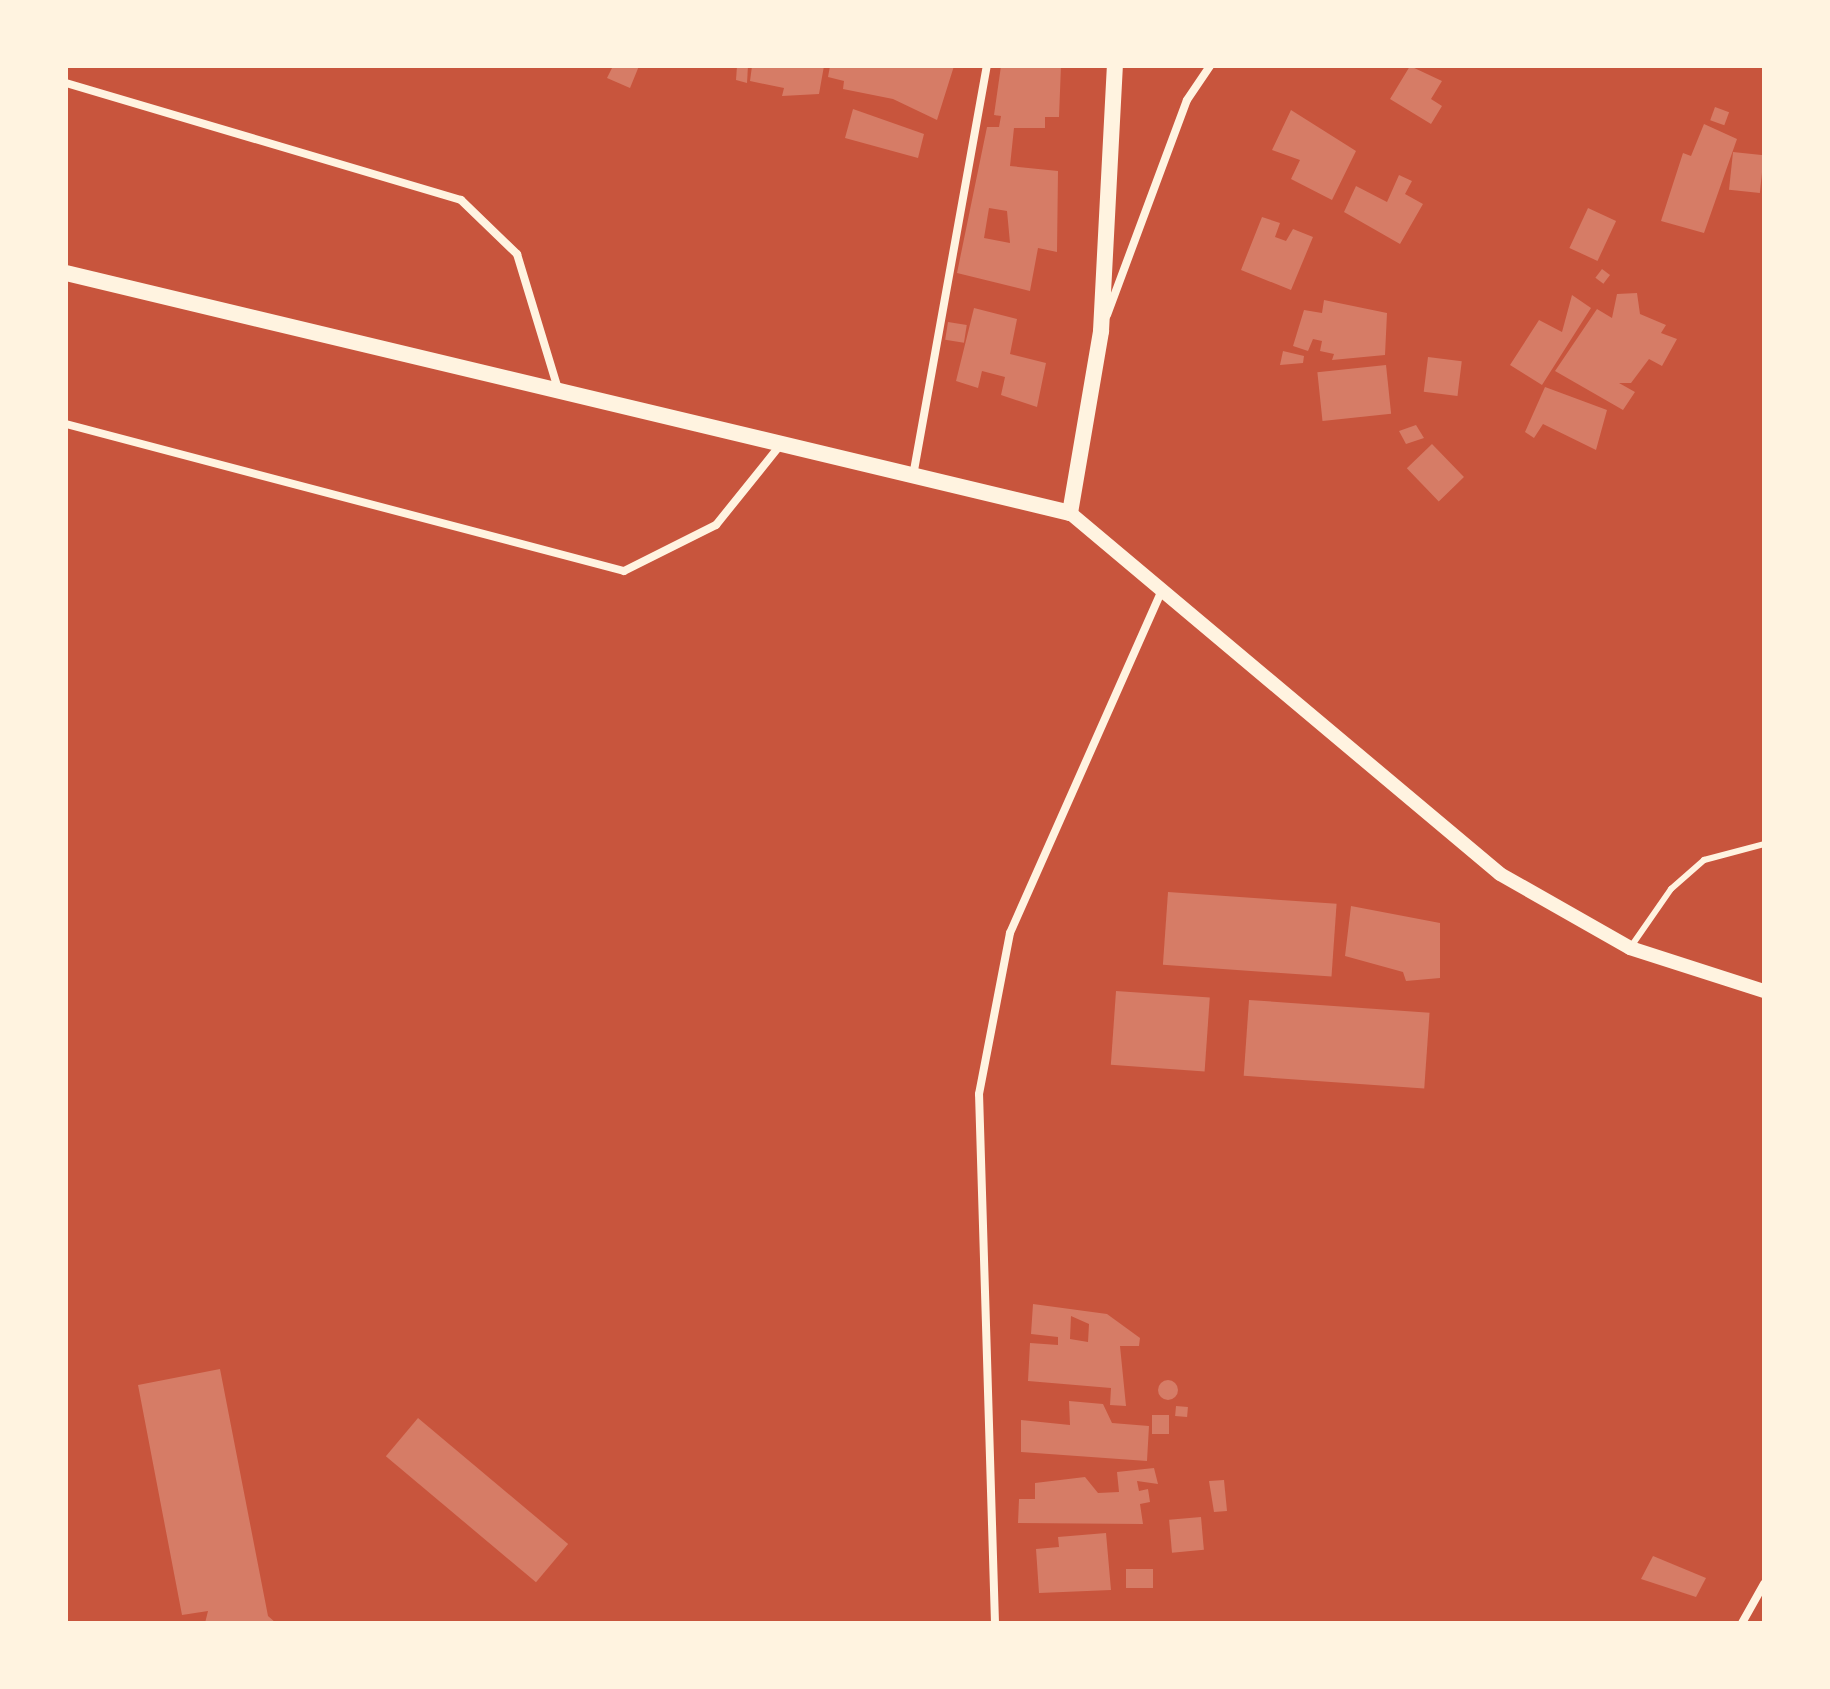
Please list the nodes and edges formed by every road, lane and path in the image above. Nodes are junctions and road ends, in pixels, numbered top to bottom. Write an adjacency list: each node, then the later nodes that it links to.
1 (987, 66): 10 (street)
2 (1115, 66): 6 (main road)
3 (1210, 66): 6 (street)
4 (66, 83): 7 (street)
5 (66, 273): 7 (main road)
6 (1101, 331): 11 (main road)
7 (559, 394): 9 (main road)
8 (66, 424): 9 (street)
9 (778, 448): 10 (main road)
10 (913, 476): 11 (main road)
11 (1070, 513): 12 (street)
12 (1163, 587): 14 (street); 17 (street)
13 (1764, 844): 14 (lane)
14 (1630, 948): 15 (street)
15 (1764, 991)
16 (1764, 1584): 18 (street)
17 (995, 1623)
18 (1742, 1623)

